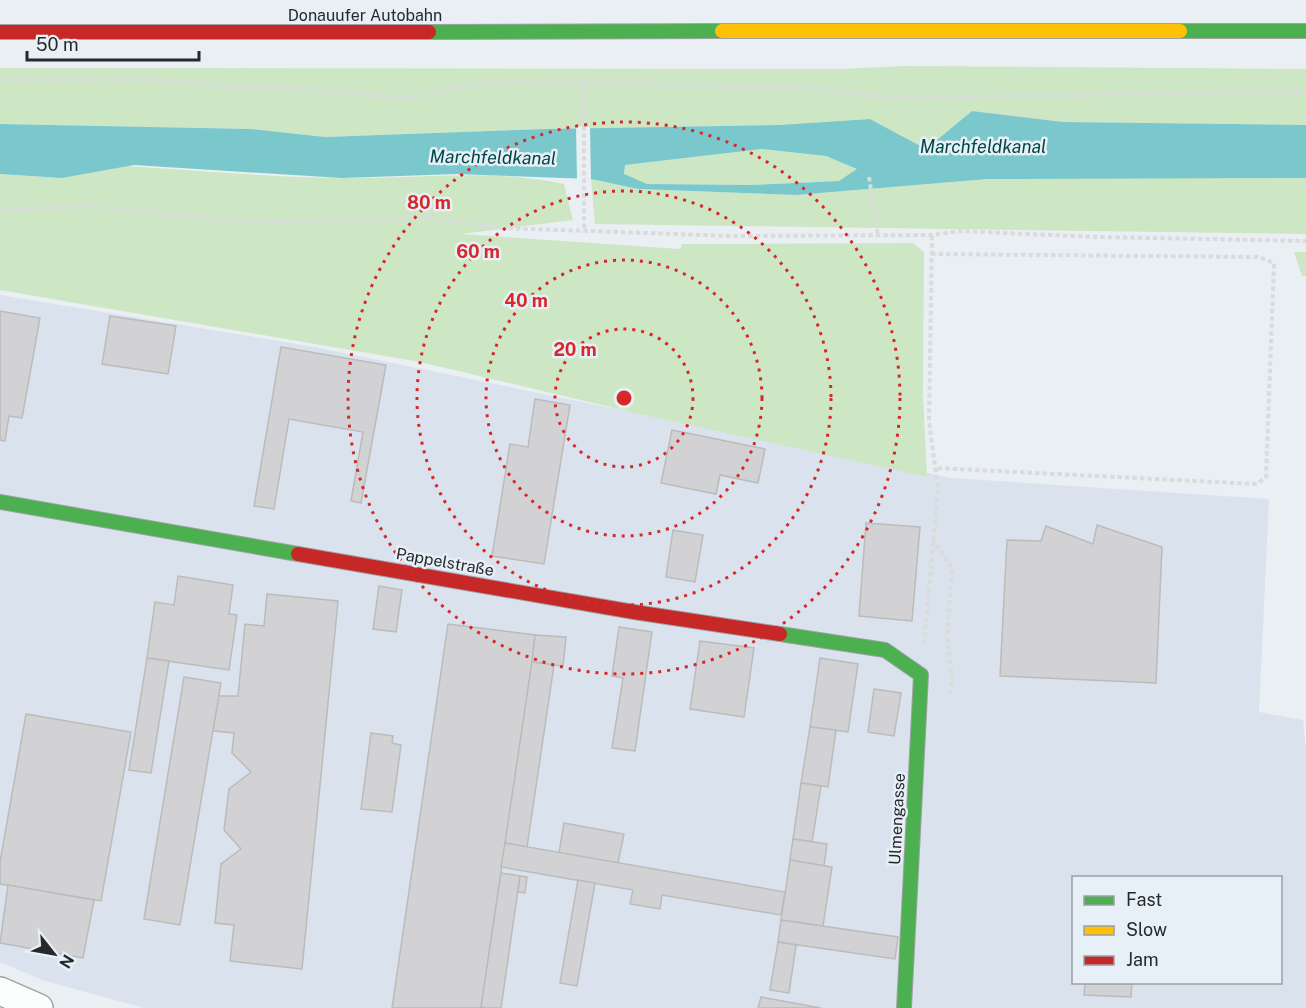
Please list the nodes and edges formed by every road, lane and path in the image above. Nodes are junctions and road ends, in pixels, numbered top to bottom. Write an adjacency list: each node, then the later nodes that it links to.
1 (1306, 31): 2 (main road, Donauufer Autobahn)
2 (0, 32)
3 (0, 80): 4 (path)
4 (584, 83): 5 (path); 8 (path)
5 (1306, 91)
6 (869, 177): 10 (path)
7 (0, 210): 8 (path)
8 (584, 229): 10 (path)
9 (932, 235): 10 (path); 11 (path); 12 (path)
10 (878, 236)
11 (1306, 241)
12 (932, 254): 13 (path); 13 (path)
13 (935, 468): 15 (path)
14 (0, 502): 15 (main road, Pappelstraße)
15 (921, 675): 18 (main road, Ulmengasse)
16 (0, 991): 17 (street)
17 (39, 1008)
18 (904, 1008)

